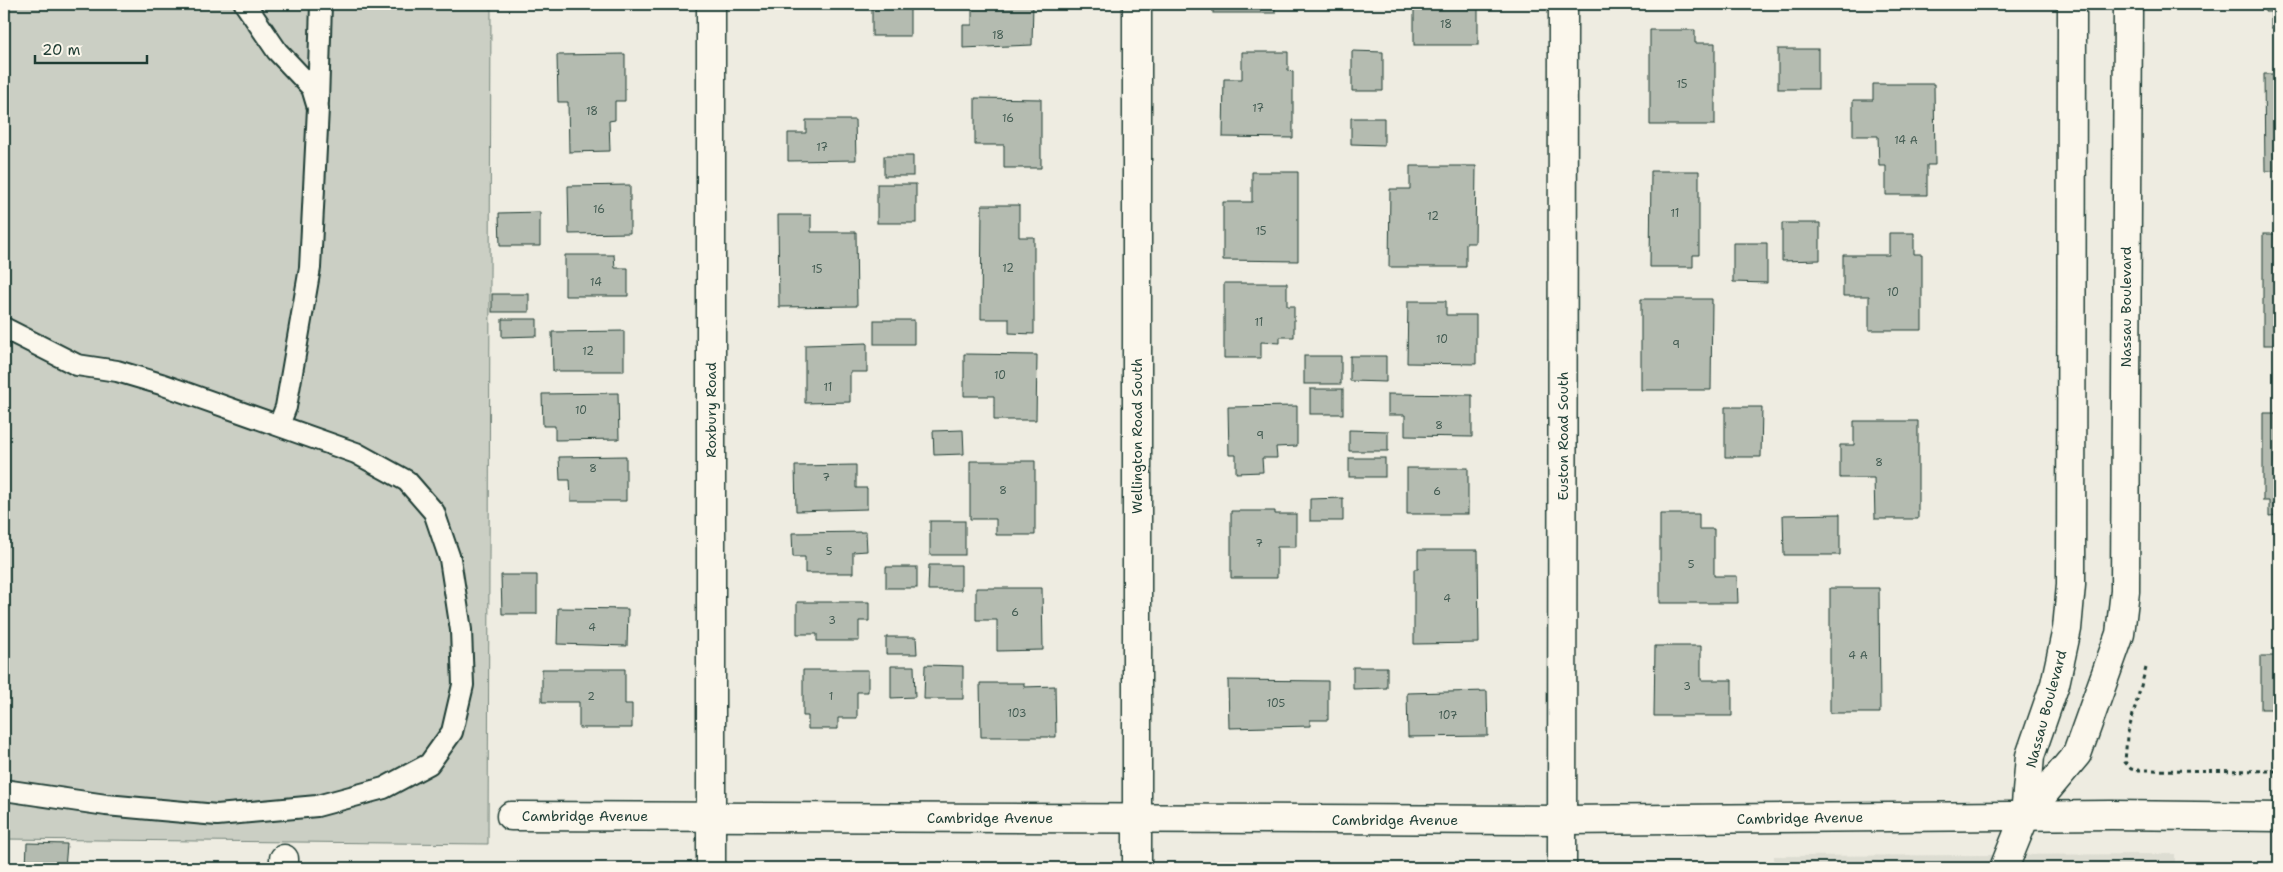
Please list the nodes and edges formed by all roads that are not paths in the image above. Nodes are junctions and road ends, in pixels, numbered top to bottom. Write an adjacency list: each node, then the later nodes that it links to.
1 (244, 4): 8 (lane)
2 (321, 4): 8 (lane)
3 (711, 4): 14 (street, Roxbury Road)
4 (1137, 4): 16 (street, Wellington Road South)
5 (1563, 4): 17 (street, Euston Road South)
6 (2072, 4): 13 (street, Nassau Boulevard)
7 (2128, 4): 13 (street, Nassau Boulevard)
8 (318, 108): 10 (lane)
9 (4, 328): 10 (lane)
10 (279, 426): 11 (lane)
11 (4, 790)
12 (511, 816): 14 (street, Cambridge Avenue)
13 (2025, 816): 15 (street, Cambridge Avenue); 17 (street, Cambridge Avenue); 21 (street)
14 (711, 817): 16 (street, Cambridge Avenue); 18 (street, Roxbury Road)
15 (2279, 817)
16 (1137, 819): 17 (street, Cambridge Avenue); 19 (street, Wellington Road South)
17 (1563, 820): 20 (street, Euston Road South)
18 (711, 868)
19 (1137, 868)
20 (1562, 868)
21 (2004, 868)

